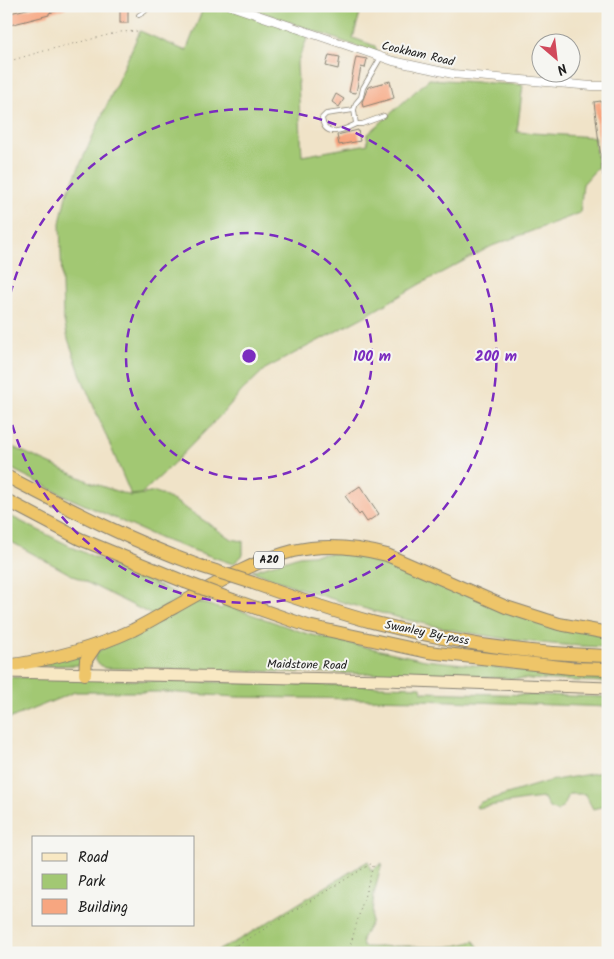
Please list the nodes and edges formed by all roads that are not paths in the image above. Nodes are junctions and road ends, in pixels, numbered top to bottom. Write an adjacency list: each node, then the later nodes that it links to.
1 (150, 6): 3 (lane)
2 (231, 6): 4 (street, Cookham Road)
3 (139, 15)
4 (381, 57): 5 (street, Cookham Road); 6 (lane)
5 (608, 86)
6 (354, 110): 8 (lane); 8 (lane)
7 (384, 116): 8 (lane)
8 (356, 124)
9 (6, 476): 13 (highway, Swanley By-pass / A20, bridge)
10 (6, 500): 15 (highway, Swanley By-pass, bridge)
11 (608, 633): 12 (highway, A20)
12 (96, 645): 14 (highway, A20); 17 (highway)
13 (608, 656)
14 (6, 666)
15 (608, 669)
16 (6, 672): 17 (main road, Maidstone Road)
17 (85, 674): 18 (main road, Maidstone Road)
18 (608, 688)

